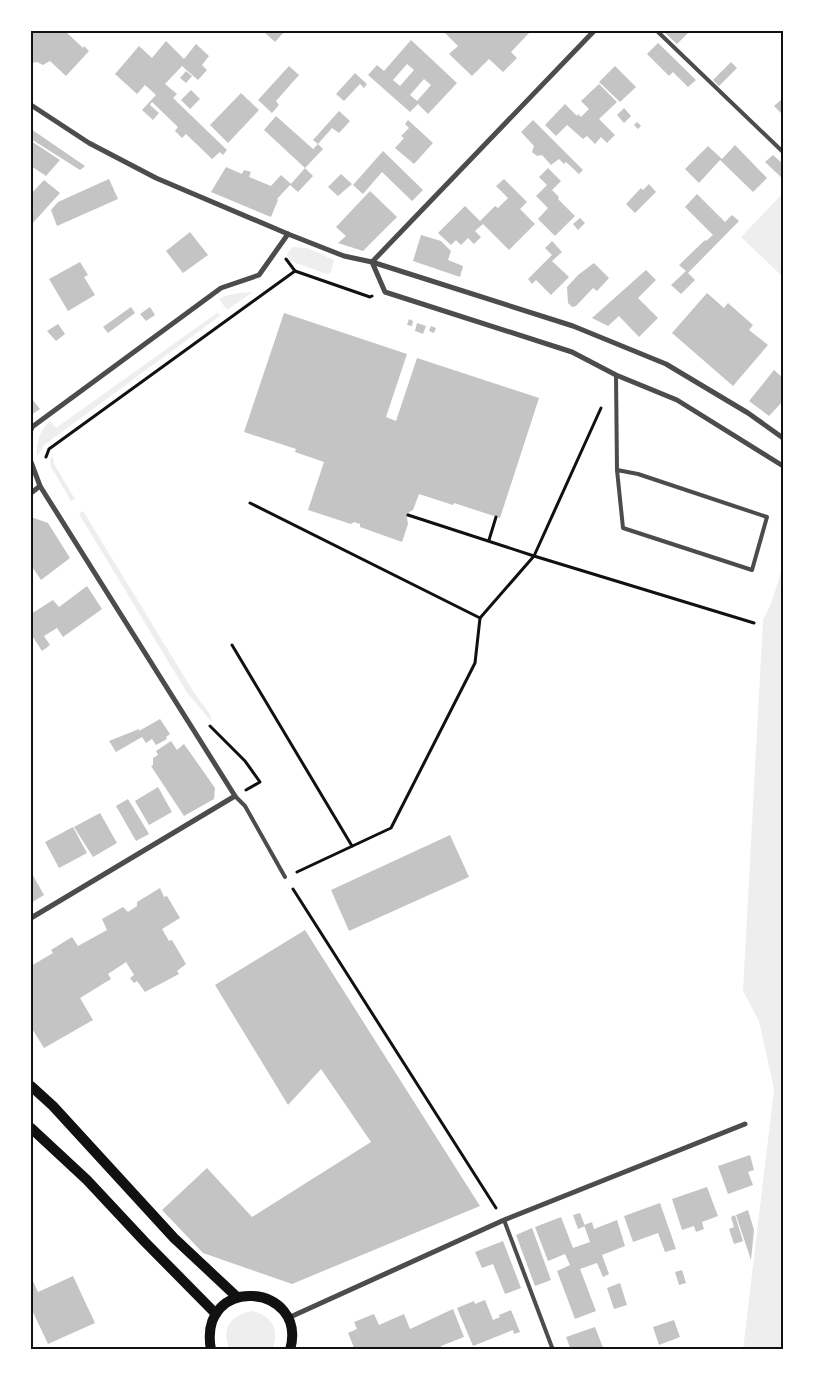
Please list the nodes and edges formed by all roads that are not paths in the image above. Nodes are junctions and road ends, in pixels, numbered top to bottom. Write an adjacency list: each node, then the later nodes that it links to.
1 (594, 31): 6 (street)
2 (656, 31): 4 (lane)
3 (31, 105): 5 (street)
4 (783, 152)
5 (288, 234): 6 (street); 8 (street)
6 (372, 262): 7 (street); 9 (street)
7 (616, 375): 11 (street); 12 (lane)
8 (31, 430)
9 (783, 438)
10 (31, 462): 13 (street)
11 (783, 466)
12 (617, 470): 12 (lane)
13 (40, 486): 14 (street); 15 (street)
14 (31, 493)
15 (234, 796): 16 (lane); 17 (street)
16 (286, 877)
17 (31, 918)
18 (31, 1086): 22 (main road)
19 (745, 1124): 21 (street)
20 (31, 1128): 23 (main road)
21 (504, 1220): 24 (street); 27 (lane)
22 (237, 1297): 23 (main road); 24 (main road)
23 (216, 1314): 25 (main road)
24 (288, 1318): 26 (main road)
25 (211, 1350)
26 (290, 1350)
27 (552, 1350)

